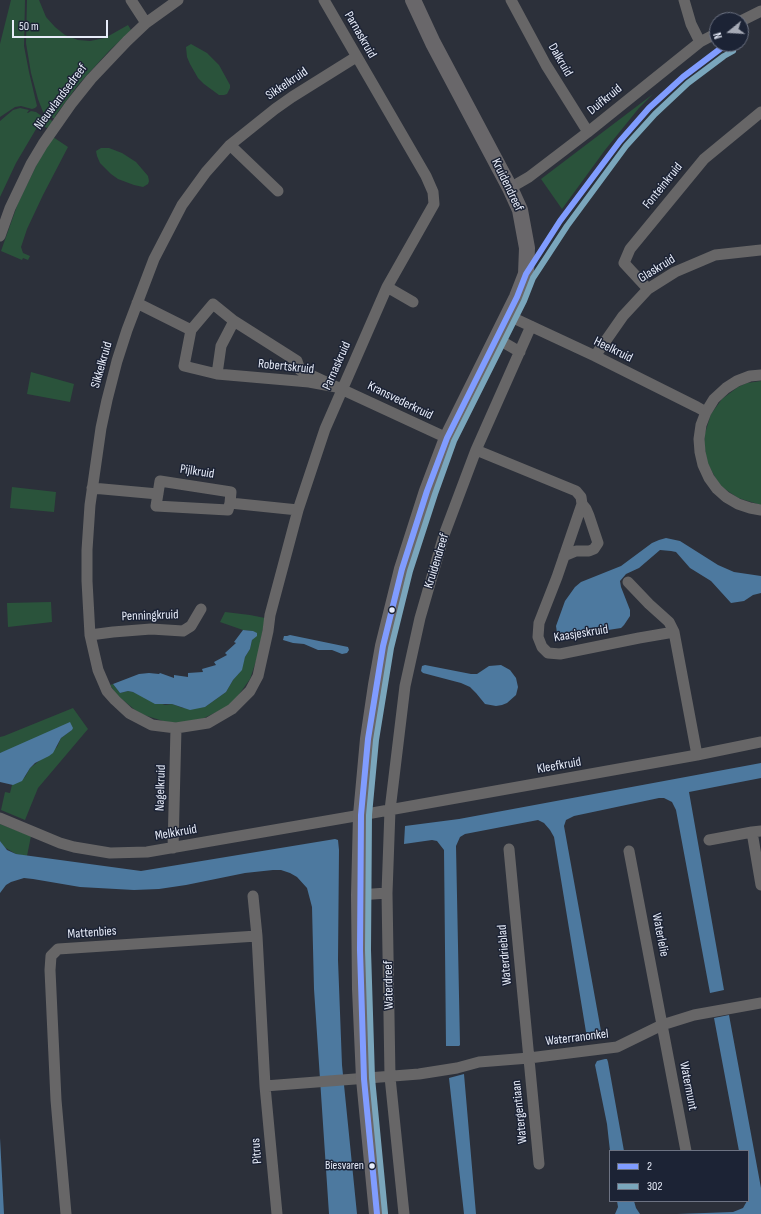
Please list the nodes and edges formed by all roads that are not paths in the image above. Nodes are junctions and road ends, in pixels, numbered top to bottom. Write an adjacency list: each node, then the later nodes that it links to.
1 (131, 0): 9 (street)
2 (178, 0): 9 (street, Nieuwlandsedreef)
3 (324, 0): 12 (street, Parnaskruid)
4 (413, 0): 16 (street, Kruidendreef)
5 (511, 0): 14 (street, Dalkruid)
6 (684, 0): 11 (street)
7 (761, 11): 8 (street)
8 (749, 17)
9 (146, 23): 18 (street, Nieuwlandsedreef)
10 (709, 37): 11 (street, Duifkruid)
11 (700, 42): 14 (street, Duifkruid)
12 (356, 57): 15 (street, Sikkelkruid); 20 (street, Parnaskruid)
13 (761, 112): 21 (street, Fonteinkruid)
14 (588, 132): 16 (street, Duifkruid)
15 (230, 145): 17 (street); 23 (street, Sikkelkruid)
16 (510, 188): 24 (street, Kruidendreef)
17 (278, 191)
18 (0, 236)
19 (761, 250): 21 (street, Glaskruid)
20 (387, 287): 22 (street); 33 (street, Parnaskruid)
21 (648, 289): 30 (street, Glaskruid)
22 (413, 302)
23 (137, 303): 27 (street); 37 (street, Sikkelkruid)
24 (507, 315): 26 (street, Heelkruid); 28 (street, Kruidendreef)
25 (234, 321): 27 (street, Robertskruid); 31 (street); 33 (street, Robertskruid)
26 (531, 326): 29 (street, Kruidendreef); 30 (street, Heelkruid)
27 (191, 330): 31 (street, Robertskruid)
28 (496, 338): 29 (street); 35 (street, Kruidendreef)
29 (520, 352): 36 (street, Kruidendreef)
30 (595, 356): 34 (street, Heelkruid)
31 (216, 374): 33 (street, Robertskruid)
32 (761, 375): 34 (street)
33 (342, 388): 35 (street, Kransvederkruid); 41 (street, Parnaskruid)
34 (706, 412): 42 (street)
35 (447, 438): 52 (street, Kruidendreef)
36 (476, 450): 40 (street); 51 (street, Kruidendreef)
37 (92, 488): 38 (street); 47 (street, Sikkelkruid)
38 (158, 494): 39 (street); 39 (street, Pijlkruid)
39 (230, 503): 41 (street)
40 (582, 504): 43 (street, Kaasjeskruid); 43 (street)
41 (298, 510): 48 (street, Parnaskruid)
42 (761, 510)
43 (564, 556): 46 (street, Kaasjeskruid)
44 (628, 582): 46 (street)
45 (201, 609): 47 (street, Penningkruid)
46 (674, 632): 50 (street)
47 (90, 635): 48 (street, Sikkelkruid)
48 (176, 728): 56 (street, Nagelkruid)
49 (761, 742): 50 (street, Kleefkruid)
50 (697, 755): 51 (street, Kleefkruid)
51 (390, 810): 52 (street, Kleefkruid); 60 (street, Waterdreef)
52 (361, 815): 56 (street, Melkkruid); 61 (street)
53 (0, 818): 56 (street, Melkkruid)
54 (756, 832): 55 (street); 59 (street)
55 (709, 840)
56 (173, 848)
57 (509, 849): 66 (street, Waterdrieblad)
58 (629, 851): 65 (street, Waterlelie)
59 (761, 885)
60 (387, 893): 61 (street); 67 (street, Waterdreef)
61 (359, 894): 68 (street)
62 (253, 896): 63 (street)
63 (257, 936): 69 (street); 72 (street, Mattenbies)
64 (761, 1003): 65 (street, Waterranonkel)
65 (662, 1025): 66 (street, Waterranonkel); 70 (street, Watermunt)
66 (529, 1058): 67 (street, Waterranonkel); 71 (street, Watergentiaan)
67 (390, 1077): 68 (street); 75 (street, Waterdreef)
68 (364, 1079): 69 (street); 74 (street)
69 (265, 1086): 73 (street, Pitrus)
70 (686, 1150)
71 (539, 1164)
72 (66, 1214)
73 (277, 1214)
74 (377, 1214)
75 (404, 1214)

